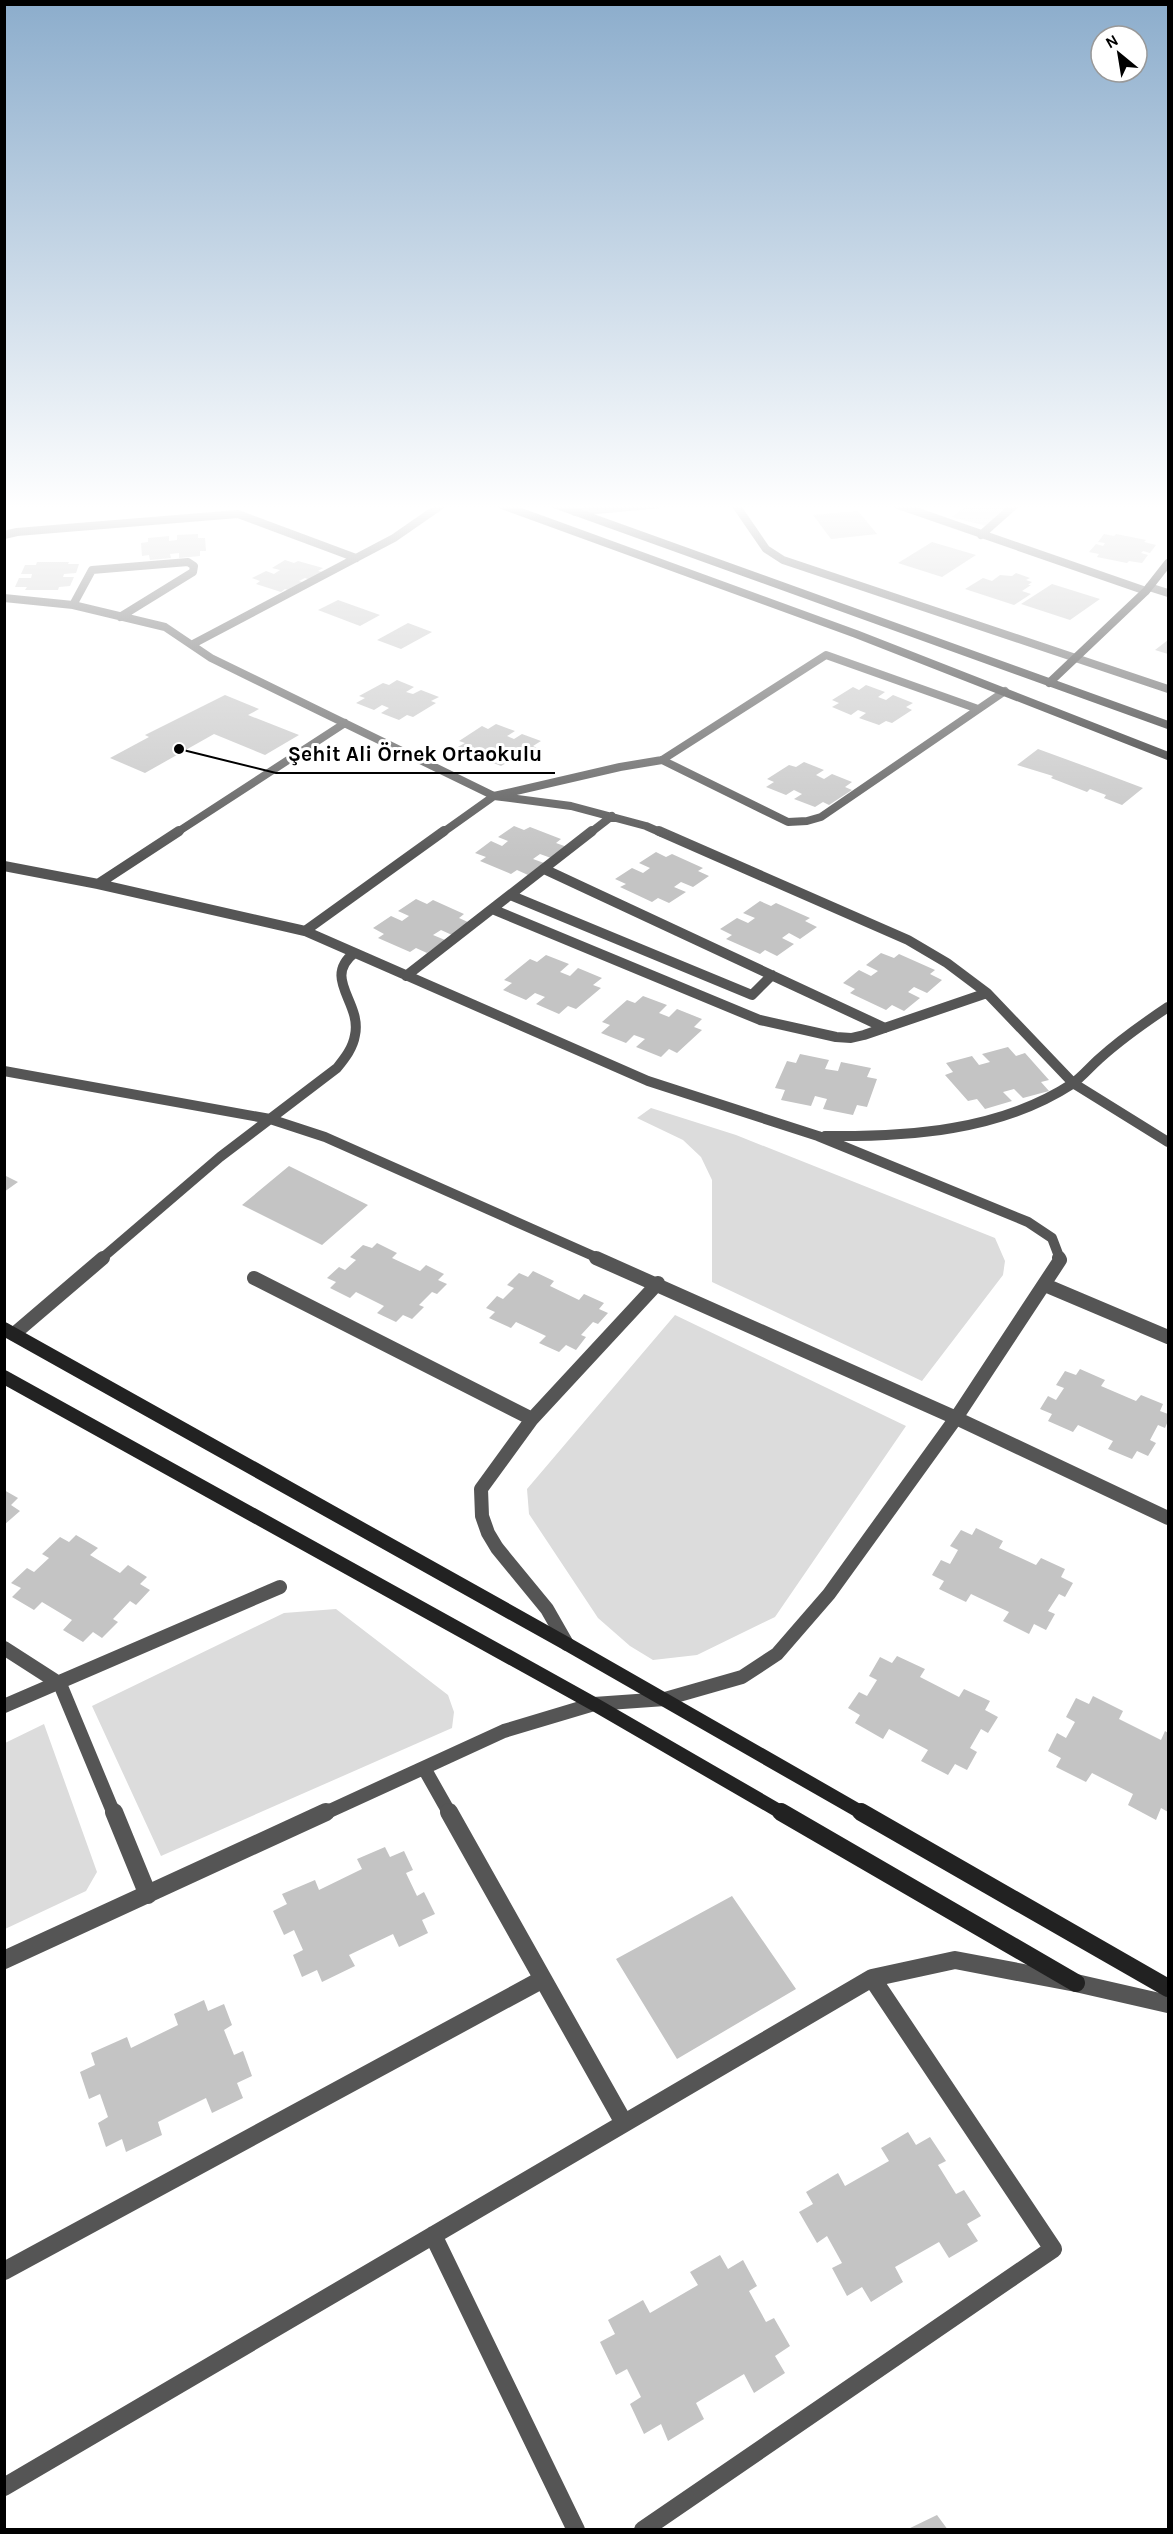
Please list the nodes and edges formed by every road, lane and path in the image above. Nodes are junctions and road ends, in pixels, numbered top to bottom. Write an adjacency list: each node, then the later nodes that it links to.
1 (144, 622): 7 (street)
2 (234, 622): 7 (street)
3 (824, 622): 11 (street)
4 (881, 622): 9 (street)
5 (970, 622): 8 (street)
6 (1114, 622): 8 (street)
7 (193, 644): 13 (street)
8 (1078, 658): 9 (street); 10 (street)
9 (1049, 683): 14 (street)
10 (1168, 689)
11 (1005, 691): 12 (street); 15 (street)
12 (978, 710): 16 (street); 16 (street)
13 (345, 723): 17 (street); 21 (street)
14 (1168, 725)
15 (1168, 756)
16 (662, 760): 17 (street)
17 (494, 796): 18 (street); 24 (street)
18 (612, 816): 20 (street); 28 (street)
19 (4, 866): 21 (street)
20 (544, 869): 22 (street); 26 (street)
21 (98, 884): 24 (street)
22 (510, 895): 23 (street); 26 (street)
23 (492, 909): 27 (street); 30 (street)
24 (305, 931): 25 (street)
25 (354, 953): 27 (street); 33 (street)
26 (772, 975): 30 (street)
27 (406, 976): 34 (street)
28 (987, 993): 30 (street); 32 (street)
29 (1168, 1007): 32 (street)
30 (885, 1028)
31 (4, 1071): 33 (street)
32 (1073, 1083): 34 (street); 35 (street)
33 (270, 1119): 37 (street); 39 (street)
34 (818, 1136): 38 (street)
35 (1168, 1142)
36 (254, 1278): 43 (street)
37 (657, 1283): 42 (street); 43 (street)
38 (1045, 1285): 40 (street); 42 (street)
39 (9, 1331): 46 (street)
40 (1168, 1337)
41 (4, 1377): 50 (street)
42 (956, 1418): 44 (street); 49 (street)
43 (532, 1419): 46 (street)
44 (1168, 1518)
45 (280, 1587): 48 (street)
46 (567, 1644): 49 (street)
47 (4, 1648): 48 (street)
48 (60, 1684): 51 (street); 53 (street)
49 (665, 1700): 50 (street); 58 (street)
50 (594, 1704): 52 (street); 57 (street)
51 (4, 1706)
52 (424, 1768): 53 (street); 56 (street)
53 (148, 1895): 54 (street)
54 (4, 1960)
55 (872, 1977): 57 (street); 60 (street); 65 (street)
56 (543, 1979): 60 (street); 62 (street)
57 (1076, 1983): 59 (street)
58 (1168, 1988)
59 (1168, 2004)
60 (624, 2123): 61 (street)
61 (433, 2235): 63 (street); 64 (street)
62 (4, 2271)
63 (4, 2487)
64 (576, 2529)
65 (643, 2529)

